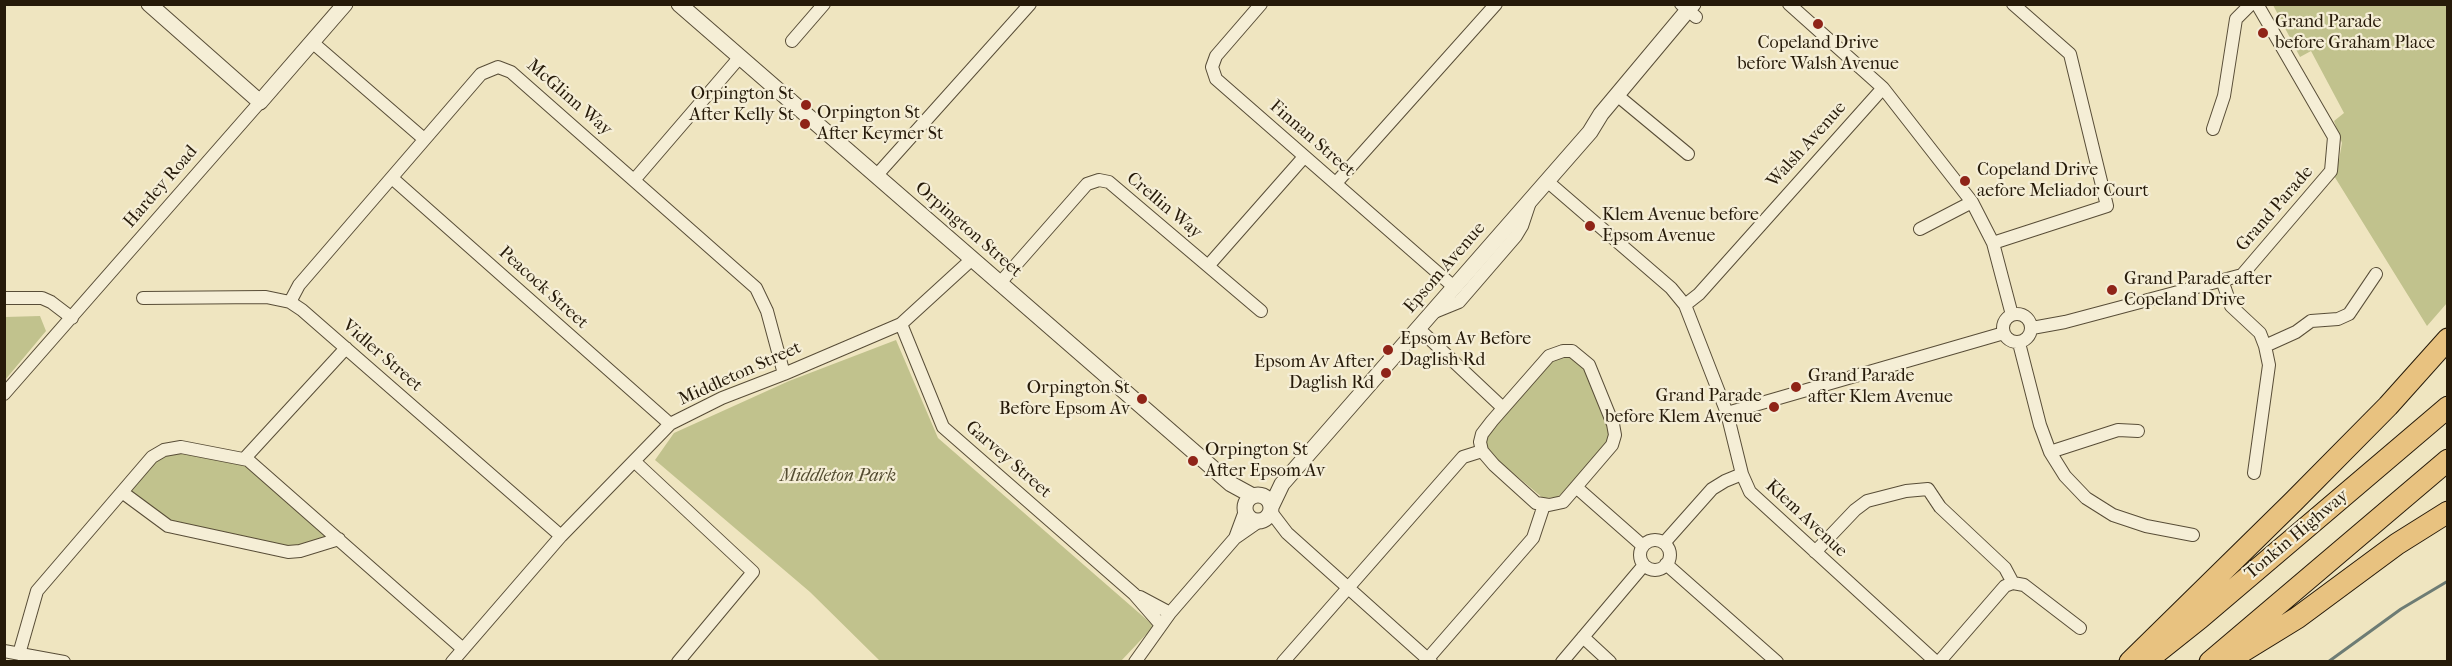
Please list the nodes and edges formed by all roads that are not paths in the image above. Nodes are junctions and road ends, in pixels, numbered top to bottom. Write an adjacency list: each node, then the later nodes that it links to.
1 (149, 4): 19 (street)
2 (345, 4): 15 (street, Hardey Road)
3 (679, 4): 16 (street, Orpington Street)
4 (824, 4): 14 (street)
5 (1030, 4): 24 (street)
6 (1261, 4): 23 (street, Finnan Street)
7 (1496, 4): 28 (street)
8 (1707, 4): 13 (street, Epsom Avenue)
9 (1789, 4): 17 (street)
10 (2013, 4): 32 (street)
11 (2251, 4): 20 (street)
12 (2257, 4): 36 (street, Grand Parade)
13 (1689, 9): 18 (street, Epsom Avenue)
14 (792, 41)
15 (312, 42): 19 (street, Hardey Road); 21 (street)
16 (739, 57): 24 (street, Orpington Street); 26 (street)
17 (1883, 87): 30 (street); 42 (street, Walsh Avenue)
18 (1621, 98): 22 (street); 27 (street, Epsom Avenue)
19 (260, 102): 46 (street, Hardey Road)
20 (2213, 129)
21 (424, 139): 25 (street, McGlinn Way); 26 (street, McGlinn Way)
22 (1688, 154)
23 (1304, 157): 28 (street, Finnan Street); 34 (street)
24 (876, 176): 33 (street, Orpington Street)
25 (392, 178): 41 (street, McGlinn Way); 60 (street, Peacock Street)
26 (635, 178): 55 (street, McGlinn Way)
27 (1547, 181): 29 (street, Epsom Avenue); 42 (street, Klem Avenue)
28 (1336, 183): 38 (street, Finnan Street)
29 (1532, 198): 38 (street, Epsom Avenue); 44 (street)
30 (1972, 202): 31 (street); 32 (street)
31 (1920, 229)
32 (1994, 243): 45 (street)
33 (971, 260): 37 (street, Orpington Street); 47 (street, Middleton Street)
34 (1208, 266): 37 (street, Crellin Way); 43 (street, Crellin Way)
35 (2376, 274): 53 (street)
36 (2222, 280): 49 (street, Grand Parade); 53 (street)
37 (999, 284): 72 (street, Orpington Street)
38 (1454, 288): 44 (street, Epsom Avenue)
39 (4, 298): 46 (street)
40 (143, 298): 41 (street, Vidler Street)
41 (290, 302): 54 (street, Vidler Street)
42 (1685, 305): 59 (street, Klem Avenue)
43 (1261, 311)
44 (1431, 313): 48 (street, Epsom Avenue)
45 (2012, 315): 49 (street); 50 (street)
46 (72, 318): 56 (street, Hardey Road)
47 (901, 324): 55 (street, Middleton Street); 87 (street, Garvey Street)
48 (1418, 328): 58 (street); 69 (street, Epsom Avenue)
49 (2032, 328): 52 (street)
50 (2004, 333): 52 (street); 59 (street)
51 (2448, 339): 106 (highway)
52 (2019, 343): 63 (street)
53 (2265, 346): 67 (street)
54 (346, 348): 64 (street); 77 (street, Vidler Street)
55 (784, 374): 60 (street, Middleton Street)
56 (4, 394)
57 (2448, 407): 107 (highway, Tonkin Highway)
58 (1503, 408): 62 (street); 70 (street)
59 (1727, 413): 68 (street, Klem Avenue)
60 (670, 424): 66 (street, Middleton Street)
61 (2138, 431): 63 (street)
62 (1482, 451): 73 (street); 86 (street)
63 (2050, 452): 76 (street)
64 (245, 458): 71 (street); 79 (street)
65 (2448, 460): 108 (highway)
66 (634, 461): 77 (street, Middleton Street); 99 (street)
67 (2254, 473)
68 (1742, 474): 80 (street); 82 (street, Klem Avenue)
69 (1282, 483): 72 (street, Epsom Avenue); 75 (street, Epsom Avenue)
70 (1576, 487): 73 (street); 81 (street)
71 (122, 492): 79 (street); 94 (street)
72 (1251, 502): 75 (street); 75 (street); 78 (street)
73 (1544, 505): 96 (street)
74 (2448, 512): 109 (highway)
75 (1266, 515): 78 (street); 86 (street)
76 (2193, 535)
77 (561, 536): 92 (street, Middleton Street)
78 (1235, 538): 88 (street)
79 (339, 539): 92 (street)
80 (1664, 543): 81 (street); 83 (street)
81 (1642, 546): 84 (street)
82 (1815, 552): 85 (street); 95 (street, Klem Avenue)
83 (1666, 564): 84 (street); 104 (street)
84 (1644, 565): 91 (street)
85 (2013, 583): 90 (street); 105 (street)
86 (1349, 587): 96 (street); 101 (street)
87 (1134, 594): 88 (street, Garvey Street); 89 (street, Garvey Street)
88 (1170, 613): 89 (street)
89 (1161, 625): 100 (street)
90 (2080, 628)
91 (1583, 638): 102 (street); 103 (street)
92 (463, 649): 98 (street, Middleton Street)
93 (4, 651): 94 (street)
94 (18, 654): 97 (street)
95 (1921, 657): 105 (street, Klem Avenue)
96 (1428, 660)
97 (64, 662)
98 (452, 662)
99 (678, 662)
100 (1135, 662)
101 (1283, 662)
102 (1562, 662)
103 (1610, 662)
104 (1777, 662)
105 (1937, 662)
106 (2130, 662)
107 (2146, 662)
108 (2210, 662)
109 (2227, 662)

